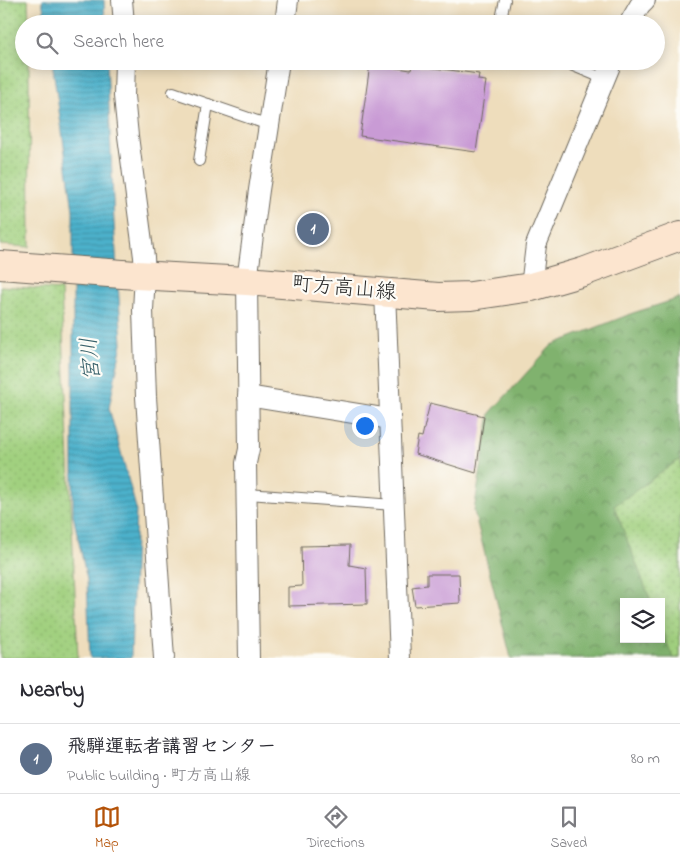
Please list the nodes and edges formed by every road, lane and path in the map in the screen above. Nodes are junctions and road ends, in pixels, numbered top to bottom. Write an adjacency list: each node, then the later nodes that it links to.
1 (122, 0): 5 (street)
2 (288, 0): 6 (street)
3 (506, 0): 7 (lane)
4 (645, 0): 8 (street)
5 (123, 15)
6 (286, 15)
7 (502, 15)
8 (634, 15)
9 (125, 70): 20 (street)
10 (278, 70): 16 (street)
11 (582, 70): 13 (lane)
12 (608, 70): 13 (street)
13 (604, 81): 22 (street)
14 (173, 92): 15 (lane)
15 (208, 104): 16 (lane); 17 (lane)
16 (269, 125): 21 (street)
17 (199, 161)
18 (680, 236): 22 (main road, 町方高山線)
19 (0, 265): 20 (main road, 町方高山線)
20 (141, 275): 21 (main road, 町方高山線); 28 (street)
21 (247, 281): 23 (main road, 町方高山線); 24 (street)
22 (531, 287): 23 (main road, 町方高山線)
23 (386, 292): 25 (street)
24 (248, 396): 25 (street); 26 (street)
25 (390, 420): 27 (street)
26 (246, 494): 27 (lane); 29 (street)
27 (394, 505): 30 (street)
28 (164, 658)
29 (249, 658)
30 (400, 658)

